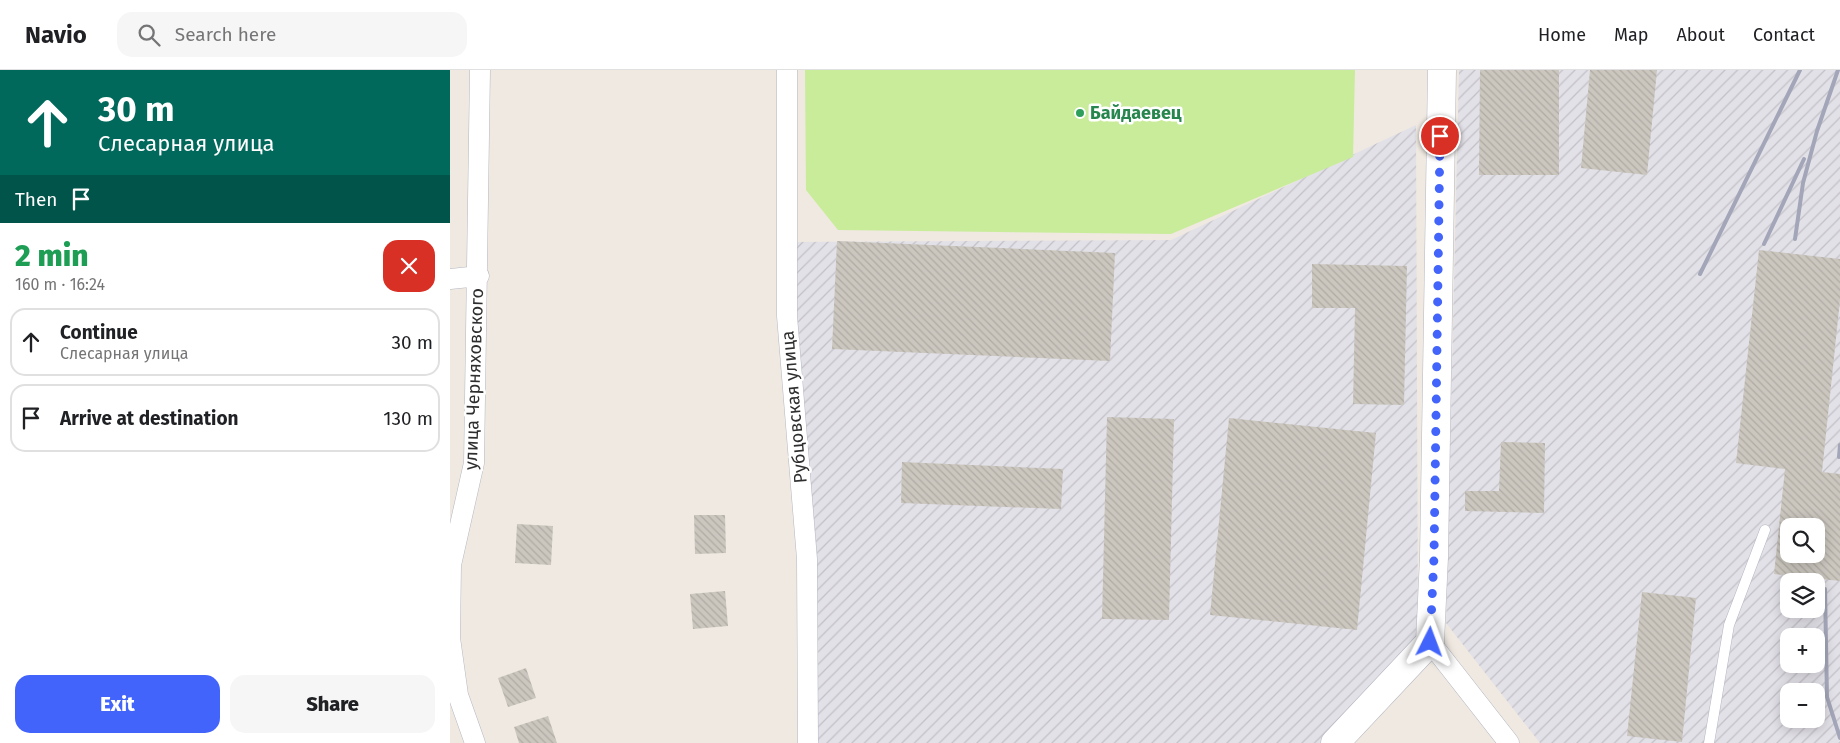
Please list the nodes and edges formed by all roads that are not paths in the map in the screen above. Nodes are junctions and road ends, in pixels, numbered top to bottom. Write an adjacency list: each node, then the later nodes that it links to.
1 (480, 70): 4 (street, улица Черняховского)
2 (787, 70): 10 (street, Рубцовская улица)
3 (1442, 70): 8 (main road)
4 (479, 276): 5 (street); 7 (street, улица Черняховского)
5 (450, 279)
6 (1765, 530): 13 (lane)
7 (450, 563): 9 (street, улица Черняховского)
8 (1430, 642): 11 (main road); 12 (street)
9 (475, 743)
10 (808, 743)
11 (1335, 743)
12 (1509, 743)
13 (1709, 743)

